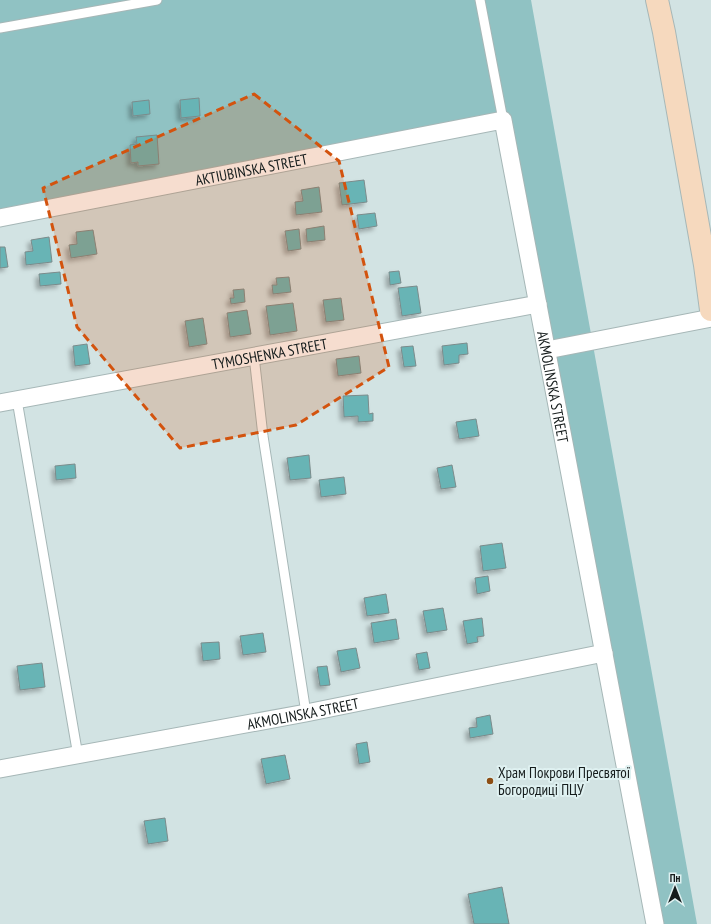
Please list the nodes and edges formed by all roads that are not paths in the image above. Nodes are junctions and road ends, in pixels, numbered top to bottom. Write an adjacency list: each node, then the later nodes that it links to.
1 (157, 0): 4 (lane)
2 (480, 0): 5 (lane)
3 (657, 0): 8 (street)
4 (0, 28)
5 (503, 120): 6 (street, AKTIUBINSKA STREET); 7 (street, AKMOLINSKA STREET)
6 (0, 218)
7 (538, 304): 10 (street, AKMOLINSKA STREET); 11 (street, TYMOSHENKA STREET)
8 (711, 310)
9 (711, 318): 10 (street)
10 (547, 350): 14 (street, AKMOLINSKA STREET)
11 (254, 356): 12 (street, TYMOSHENKA STREET); 15 (lane)
12 (17, 400): 13 (street, TYMOSHENKA STREET); 16 (lane)
13 (0, 403)
14 (604, 653): 15 (street, AKMOLINSKA STREET); 18 (street, AKMOLINSKA STREET)
15 (306, 713): 16 (street, AKMOLINSKA STREET)
16 (78, 756): 17 (street, AKMOLINSKA STREET)
17 (0, 769)
18 (655, 924)

